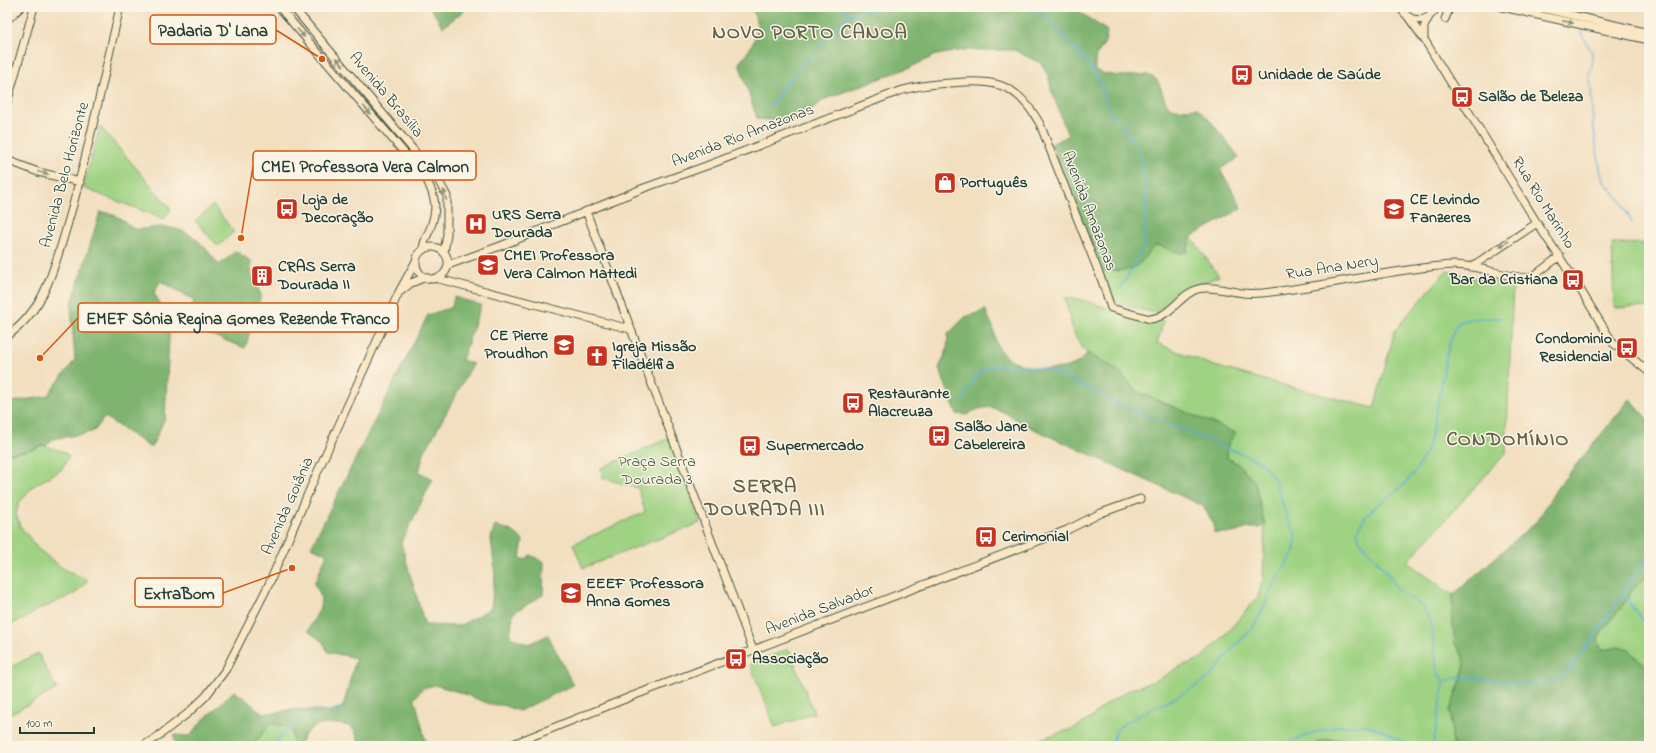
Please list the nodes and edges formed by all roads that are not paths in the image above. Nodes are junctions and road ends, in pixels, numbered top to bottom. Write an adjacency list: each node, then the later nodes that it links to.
1 (21, 7): 14 (street)
2 (34, 7): 20 (street)
3 (120, 7): 23 (street, Avenida Belo Horizonte)
4 (279, 7): 18 (street, Avenida Brasília, one-way to 18)
5 (293, 7): 19 (street, Avenida Brasília)
6 (1400, 7): 12 (street, Rua Rio Marinho)
7 (1437, 7): 11 (street)
8 (1450, 7): 13 (street)
9 (1502, 7): 17 (street, one-way to 17)
10 (1537, 7): 15 (street)
11 (1429, 16): 12 (street); 16 (street)
12 (1408, 17): 16 (street, Rua Rio Marinho)
13 (1446, 19)
14 (7, 20)
15 (1649, 33)
16 (1424, 39): 25 (street, Rua Rio Marinho)
17 (1649, 40)
18 (311, 45): 19 (street); 26 (street, Avenida Brasília, one-way to 26)
19 (326, 46): 27 (street, Avenida Brasília, one-way to 19)
20 (7, 103)
21 (1040, 124): 24 (street, Avenida Rio Amazonas); 36 (street, Avenida Amazonas)
22 (7, 160): 23 (street, one-way to 23)
23 (80, 182): 38 (street, Avenida Belo Horizonte)
24 (586, 211): 30 (street, Avenida Rio Amazonas); 37 (street)
25 (1537, 223): 28 (street, Rua Rio Marinho); 31 (street, one-way to 31)
26 (423, 250): 27 (street); 29 (street)
27 (444, 253): 30 (street)
28 (1560, 256): 31 (street, Rua Ana Nery); 39 (street, Rua Rio Marinho)
29 (416, 261): 32 (street); 35 (street, Avenida Goiânia)
30 (447, 266): 33 (street); 34 (street)
31 (1472, 266): 36 (street, Rua Ana Nery)
32 (426, 277): 33 (street); 35 (street)
33 (435, 278): 34 (street)
34 (455, 283): 37 (street)
35 (399, 292): 42 (street, Avenida Goiânia)
36 (1111, 308)
37 (630, 329): 41 (street)
38 (7, 336)
39 (1649, 372)
40 (1140, 498): 41 (street, Avenida Salvador)
41 (753, 650): 43 (street, Avenida Salvador)
42 (143, 746)
43 (508, 746)

